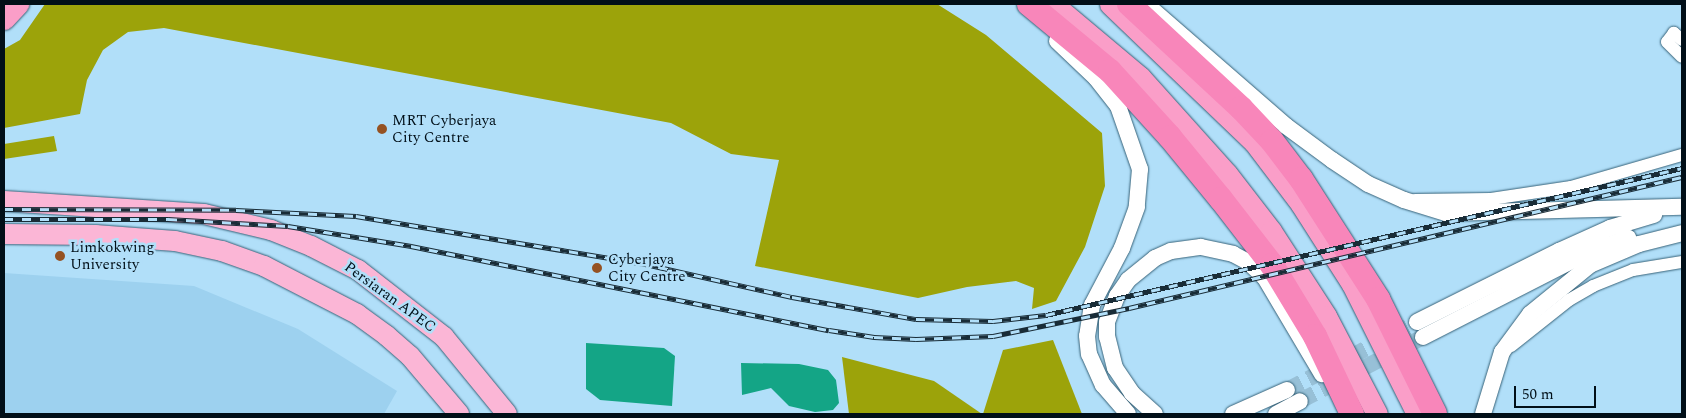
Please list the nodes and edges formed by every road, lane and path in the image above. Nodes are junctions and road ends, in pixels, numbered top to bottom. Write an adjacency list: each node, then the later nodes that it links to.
1 (18, 4): 8 (highway)
2 (1020, 4): 23 (street)
3 (1029, 4): 28 (highway)
4 (1052, 4): 29 (highway)
5 (1110, 4): 30 (highway)
6 (1129, 4): 31 (highway)
7 (1145, 4): 12 (street)
8 (4, 19)
9 (1682, 40): 10 (street)
10 (1682, 57)
11 (1682, 157): 12 (street)
12 (1404, 200): 14 (street)
13 (4, 201): 22 (main road, Persiaran APEC)
14 (1682, 208): 15 (street)
15 (1682, 232): 18 (street)
16 (4, 234): 21 (main road)
17 (1680, 262): 18 (street)
18 (1502, 352): 32 (street)
19 (1286, 390): 25 (street)
20 (1300, 401): 26 (street)
21 (459, 414)
22 (507, 414)
23 (1128, 414)
24 (1155, 414): 27 (street)
25 (1233, 414)
26 (1276, 414)
27 (1347, 414)
28 (1352, 414)
29 (1377, 414)
30 (1417, 414)
31 (1435, 414)
32 (1483, 414)

